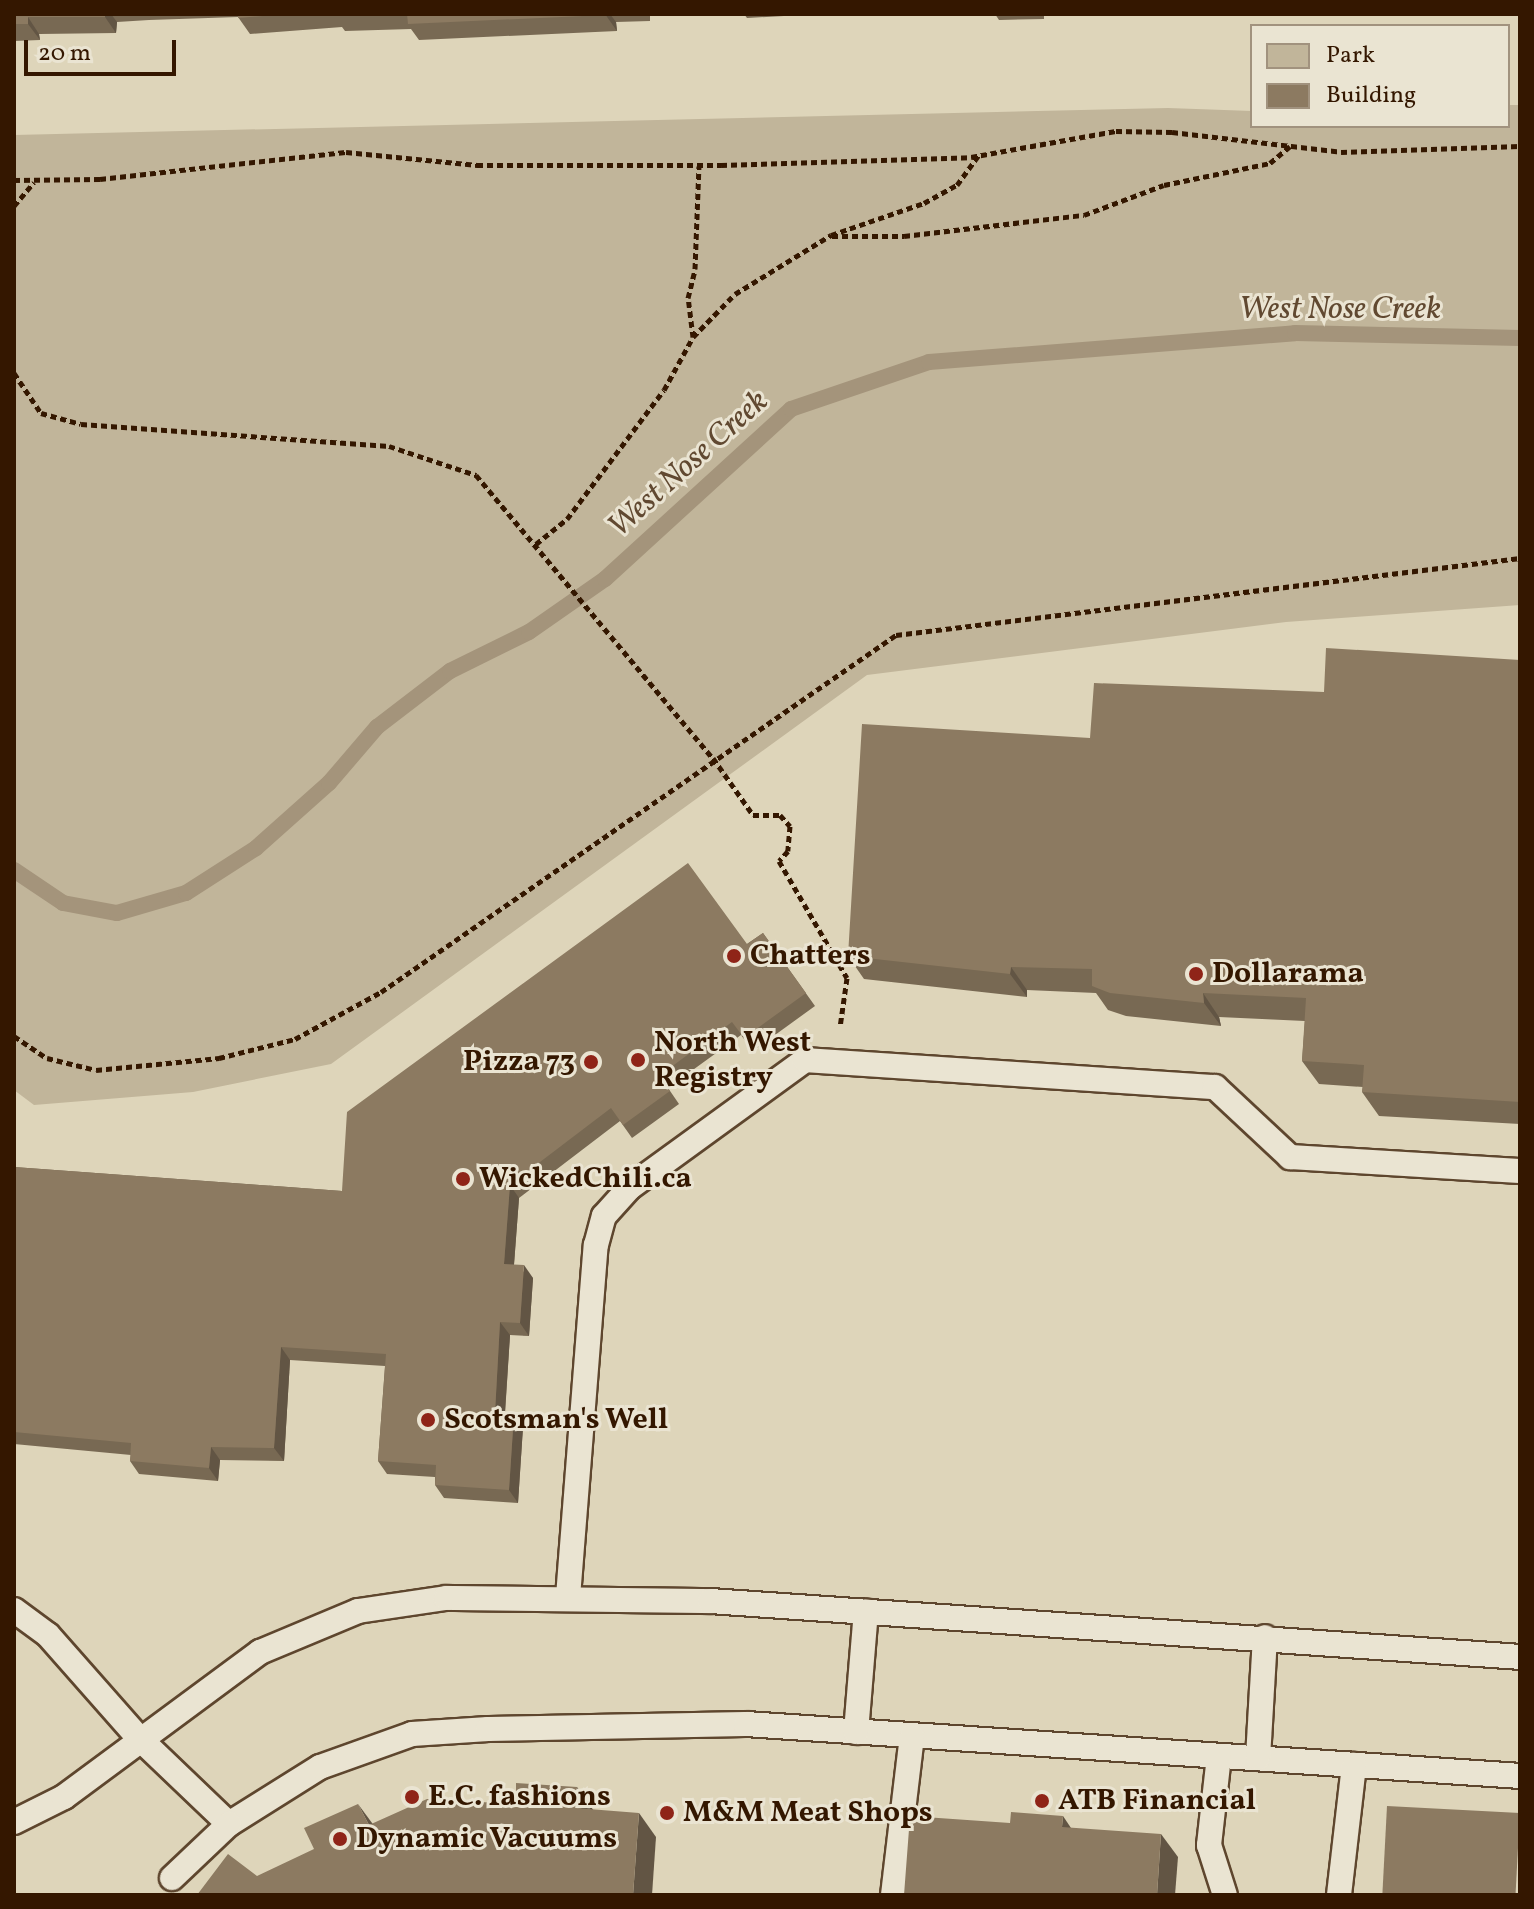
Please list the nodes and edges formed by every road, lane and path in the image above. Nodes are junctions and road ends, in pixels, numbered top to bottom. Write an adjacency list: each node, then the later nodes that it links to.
1 (1291, 145): 2 (path); 3 (path); 8 (path)
2 (1520, 146)
3 (980, 155): 4 (path); 8 (path)
4 (699, 166): 6 (path); 9 (path)
5 (14, 180): 6 (path)
6 (34, 182): 7 (path)
7 (14, 206)
8 (831, 235): 9 (path)
9 (693, 337): 11 (path)
10 (14, 373): 11 (path)
11 (536, 544): 13 (path)
12 (1520, 558): 13 (path)
13 (713, 758): 14 (path); 15 (path)
14 (14, 1036)
15 (836, 1061): 16 (lane); 17 (lane)
16 (1520, 1171)
17 (568, 1597): 19 (lane); 24 (lane)
18 (14, 1610): 24 (lane)
19 (866, 1611): 20 (lane); 22 (lane)
20 (1265, 1637): 21 (lane); 26 (lane)
21 (1520, 1657)
22 (856, 1732): 23 (lane); 30 (lane)
23 (912, 1736): 25 (lane); 32 (lane)
24 (138, 1737): 29 (lane); 30 (lane)
25 (1219, 1756): 26 (lane); 33 (lane)
26 (1258, 1758): 27 (lane)
27 (1354, 1765): 28 (lane); 34 (lane)
28 (1520, 1776)
29 (14, 1822)
30 (229, 1824): 31 (lane)
31 (172, 1878)
32 (893, 1895)
33 (1225, 1895)
34 (1339, 1895)

